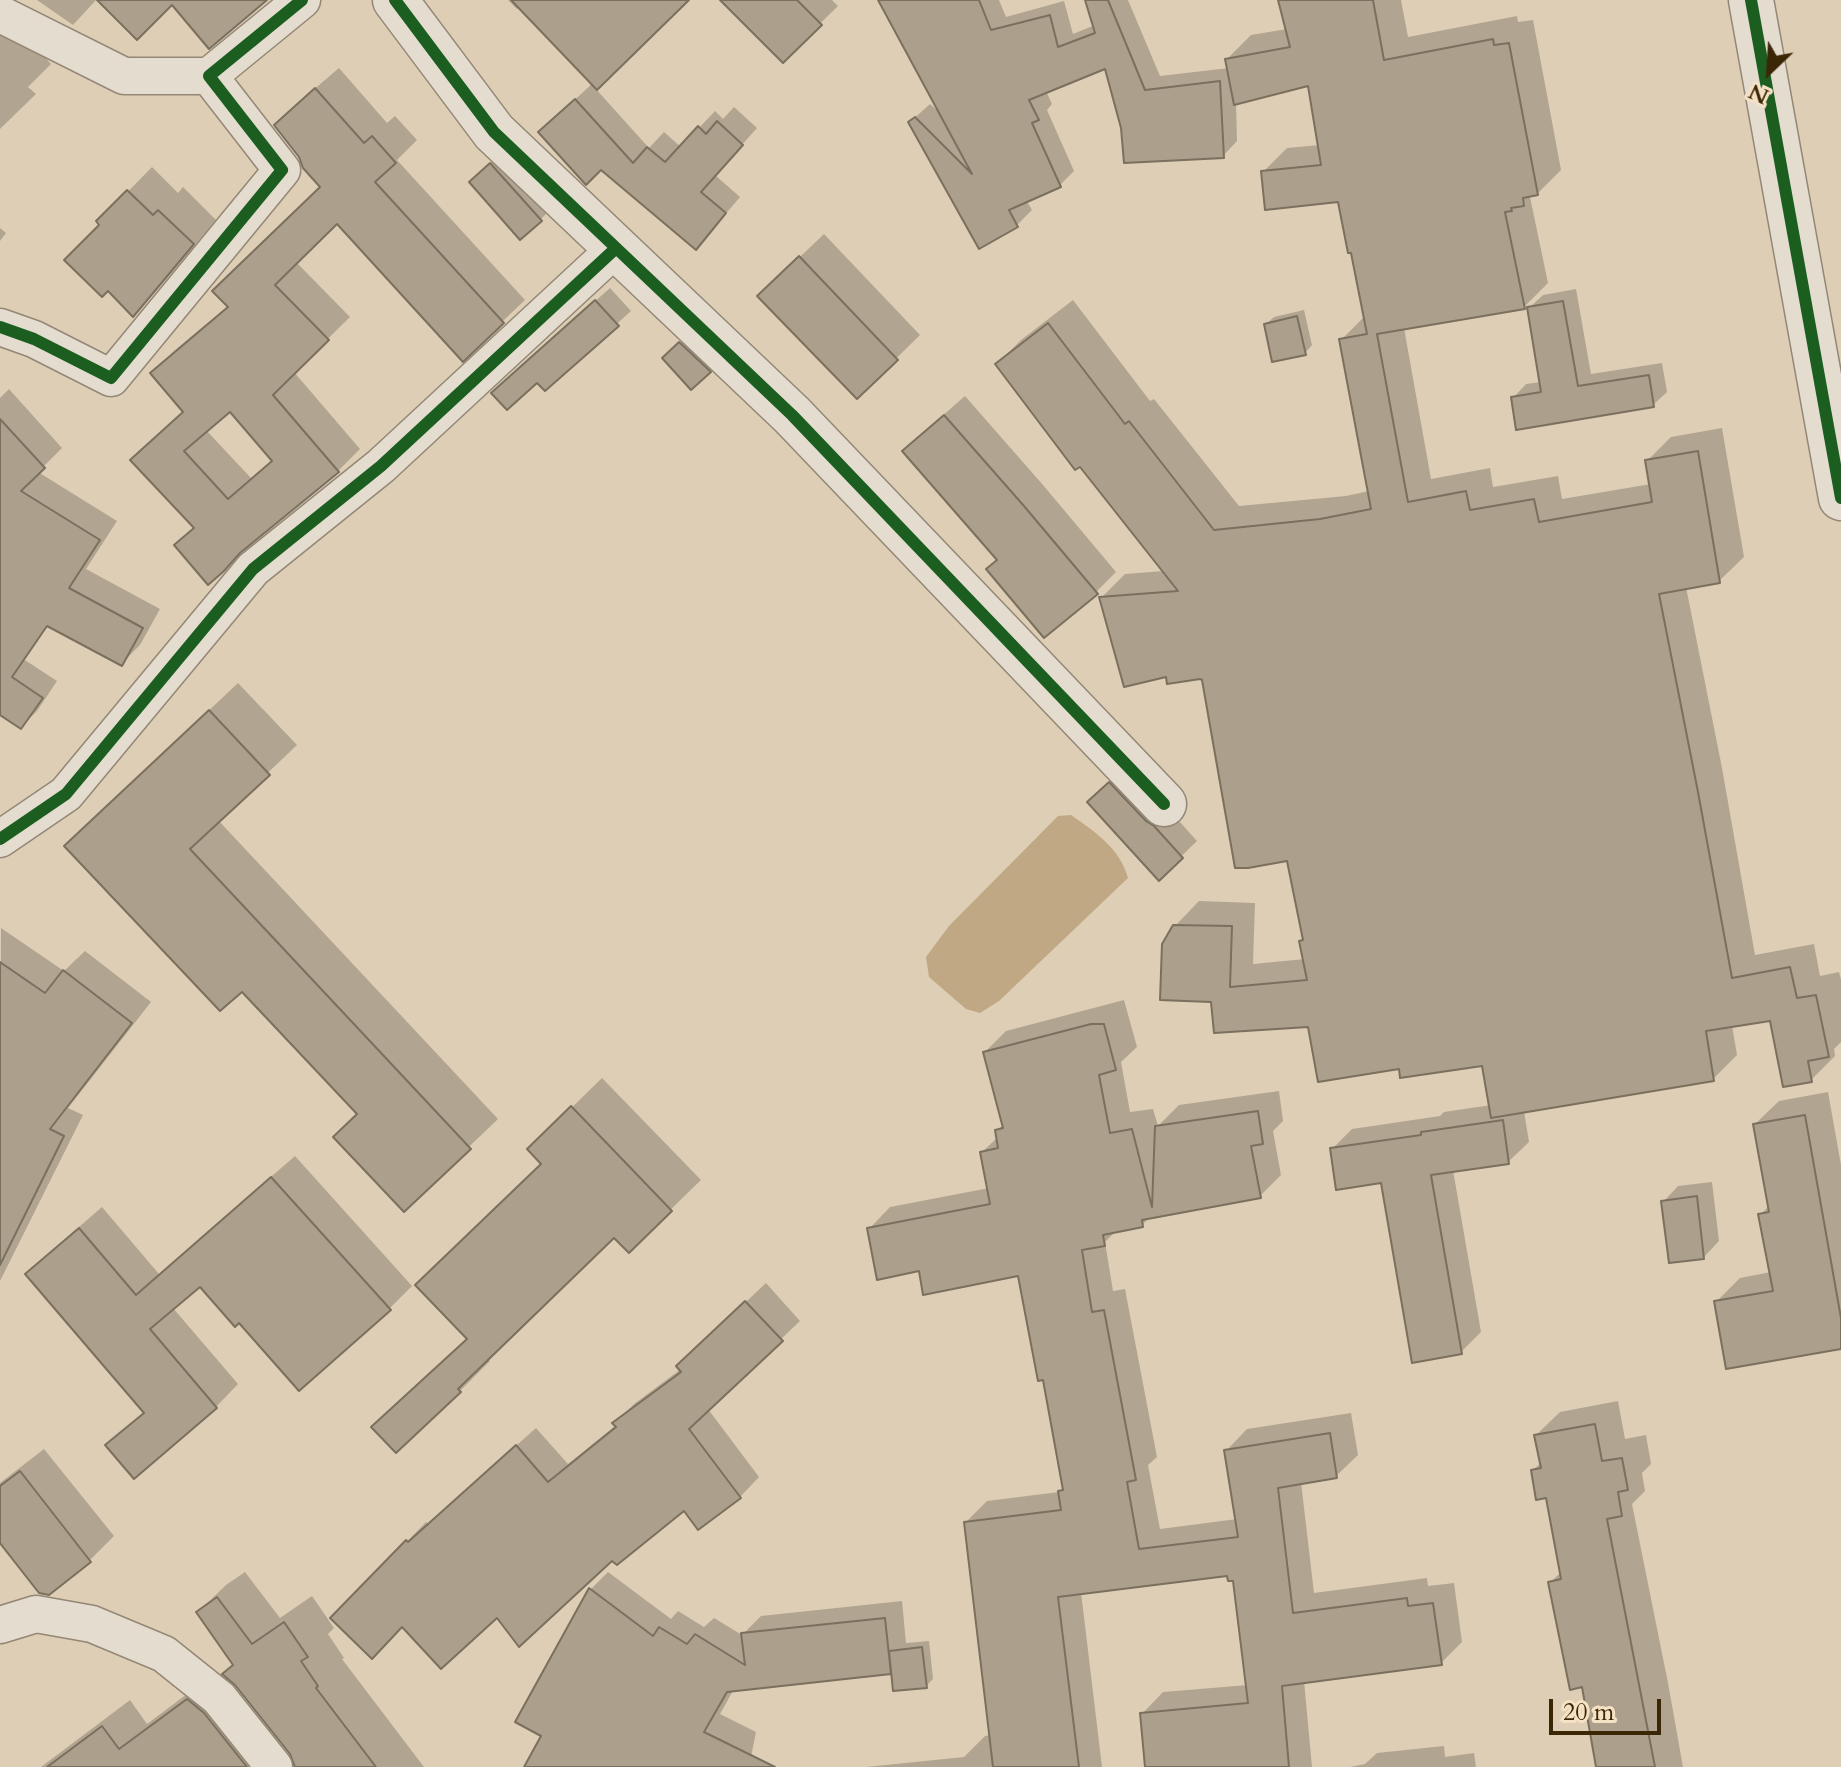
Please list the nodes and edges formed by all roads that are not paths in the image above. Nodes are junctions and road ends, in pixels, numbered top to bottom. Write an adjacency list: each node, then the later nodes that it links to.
1 (302, 0): 5 (street)
2 (395, 0): 6 (street)
3 (1751, 0): 8 (street)
4 (0, 14): 5 (street)
5 (209, 76): 7 (street)
6 (615, 249): 9 (street); 10 (street)
7 (0, 327)
8 (1841, 498)
9 (1164, 804)
10 (0, 839)
11 (0, 1625): 12 (street)
12 (274, 1767)

